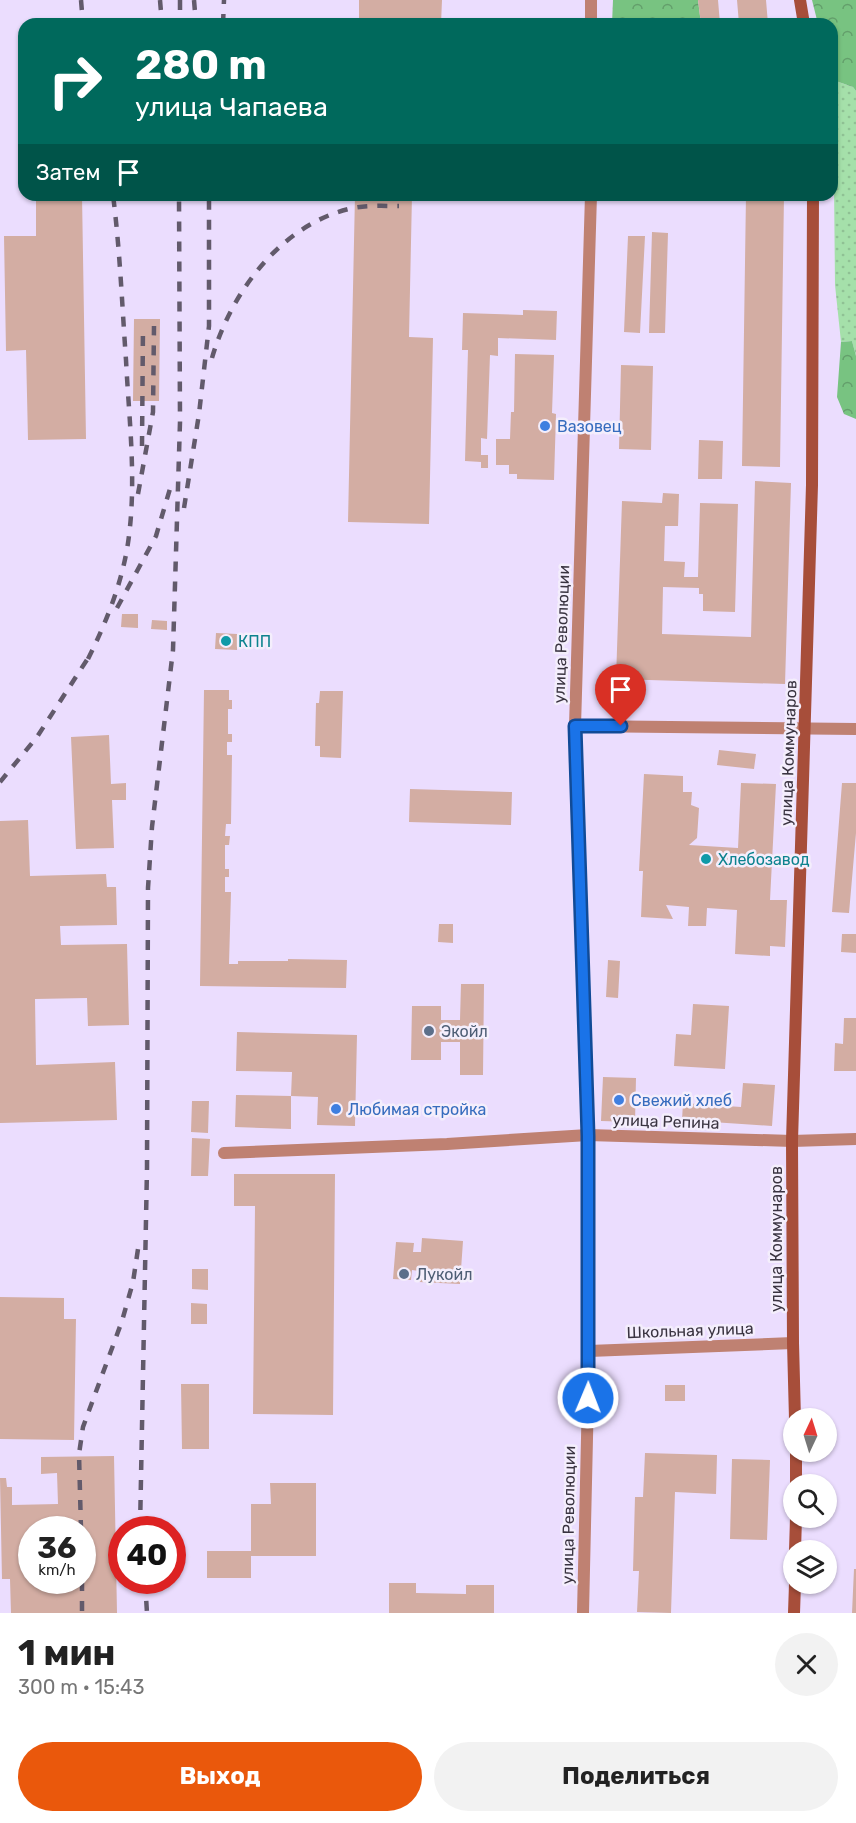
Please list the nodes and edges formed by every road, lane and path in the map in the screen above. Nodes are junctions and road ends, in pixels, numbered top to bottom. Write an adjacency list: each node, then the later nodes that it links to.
1 (591, 0): 3 (street)
2 (800, 0): 4 (main road)
3 (591, 18)
4 (803, 18)
5 (591, 201): 7 (street, улица Революции)
6 (813, 201): 8 (main road, улица Коммунаров)
7 (575, 726): 8 (street); 10 (street, улица Революции)
8 (805, 729): 9 (street); 12 (main road, улица Коммунаров)
9 (856, 729)
10 (588, 1136): 12 (street, улица Репина); 13 (street, улица Репина); 15 (street, улица Революции)
11 (856, 1139): 12 (street, улица Репина)
12 (792, 1141): 14 (main road, улица Коммунаров)
13 (224, 1153)
14 (793, 1343): 15 (street, Школьная улица); 16 (main road, улица Коммунаров)
15 (589, 1351): 18 (street, улица Революции)
16 (795, 1408)
17 (795, 1594): 19 (main road)
18 (583, 1613)
19 (794, 1613)

